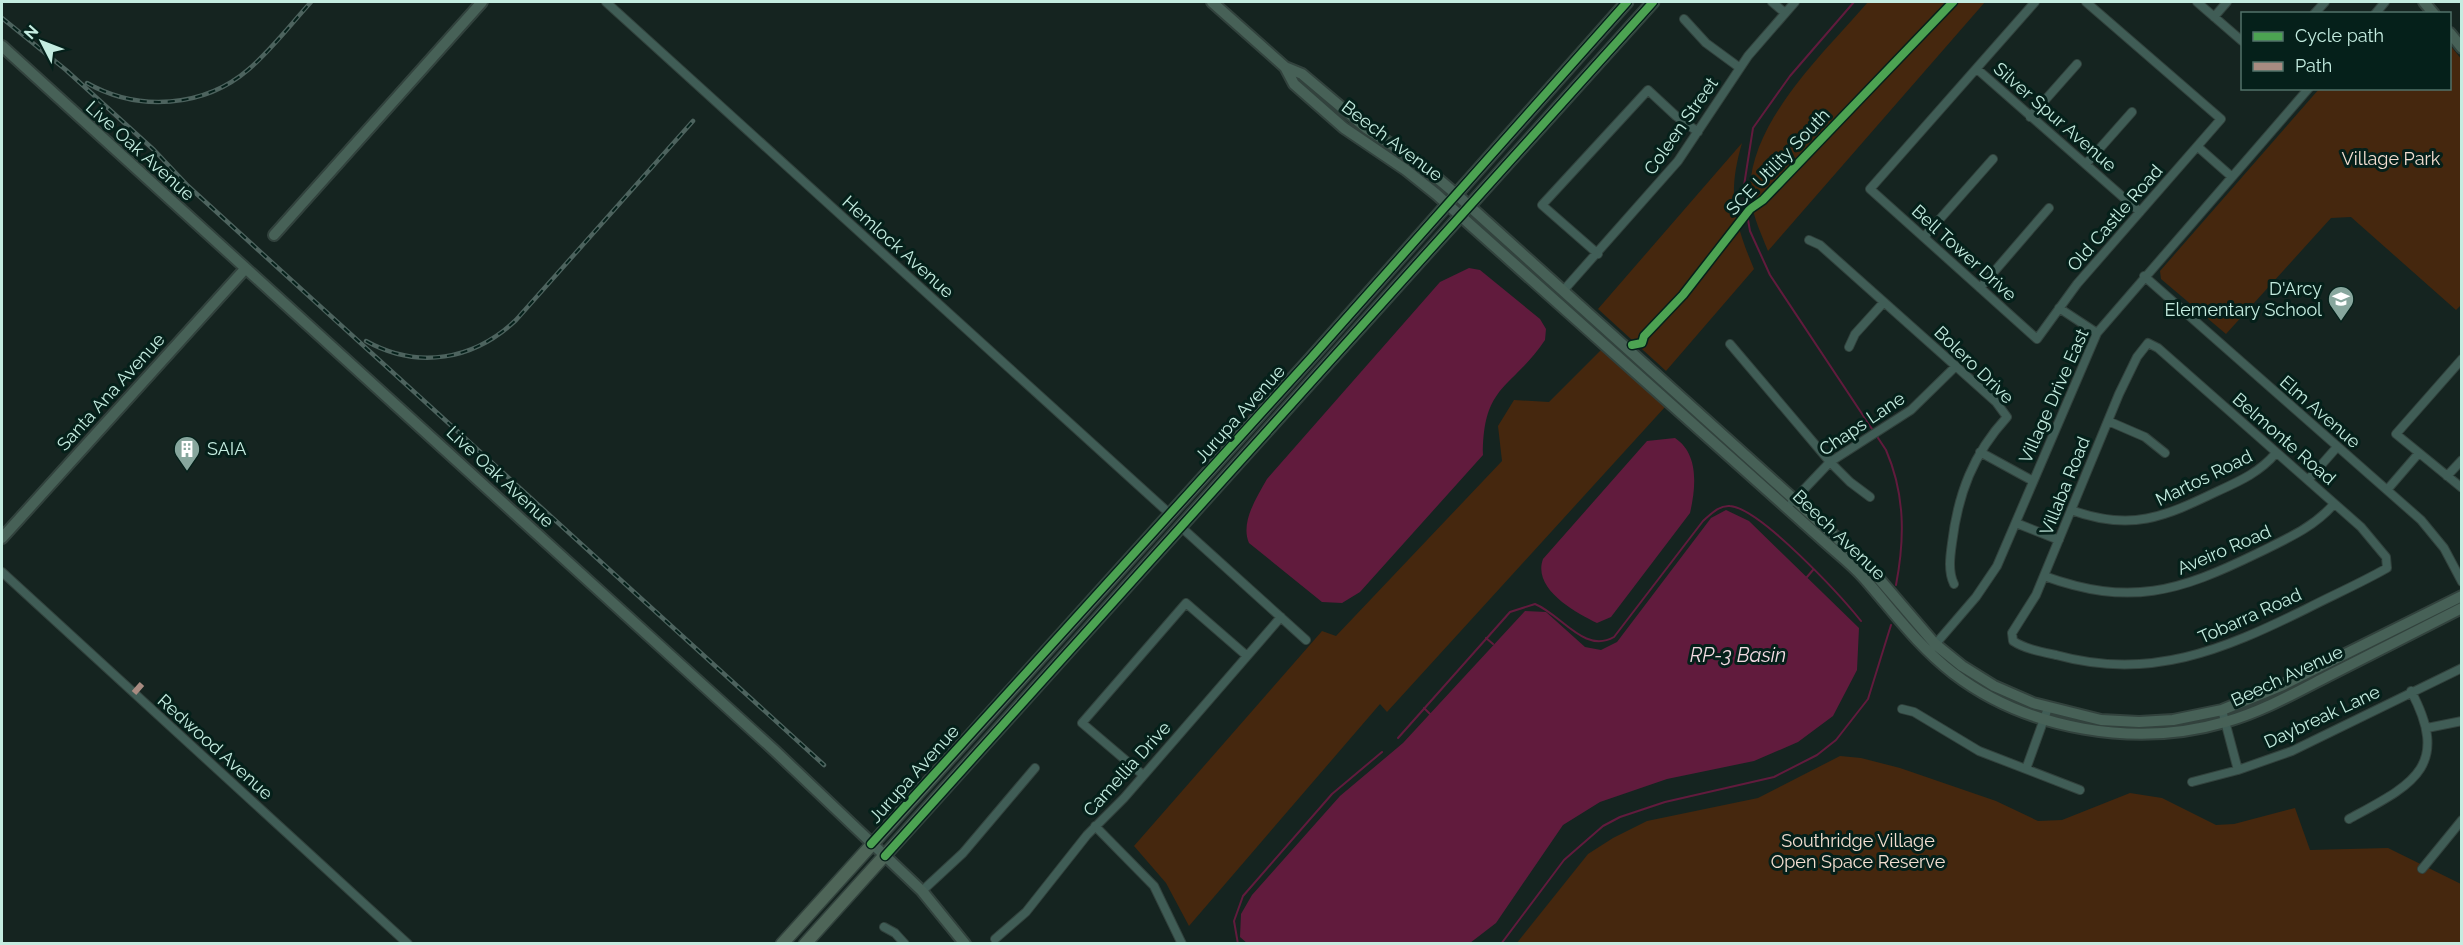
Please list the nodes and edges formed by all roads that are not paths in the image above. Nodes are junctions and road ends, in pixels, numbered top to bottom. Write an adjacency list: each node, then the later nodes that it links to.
1 (482, 2): 36 (street)
2 (606, 2): 70 (street, Hemlock Avenue)
3 (1212, 2): 20 (street, Beech Avenue)
4 (1627, 2): 31 (main road, Jurupa Avenue)
5 (1653, 2): 34 (main road, Jurupa Avenue)
6 (1772, 2): 12 (street)
7 (1795, 2): 12 (street, Coleen Street)
8 (2035, 2): 22 (street)
9 (2086, 2): 27 (street, Old Castle Road)
10 (2197, 2): 13 (street)
11 (2228, 2): 13 (street)
12 (1785, 13): 21 (street, Coleen Street)
13 (2214, 16): 16 (street)
14 (1684, 19): 21 (street)
15 (2451, 34): 18 (street)
16 (2241, 40)
17 (2, 46): 40 (street, Live Oak Avenue)
18 (2462, 48)
19 (2077, 64): 25 (street)
20 (1285, 67): 31 (street, Beech Avenue); 32 (street, Beech Avenue)
21 (1740, 68): 26 (street, Coleen Street)
22 (1977, 69): 25 (street, Silver Spur Avenue); 37 (street, Bell Tower Drive)
23 (2307, 90): 30 (street, Village Drive East)
24 (2132, 112): 29 (street)
25 (2030, 117): 29 (street, Silver Spur Avenue)
26 (1698, 132): 39 (street, Coleen Street); 39 (street)
27 (2198, 147): 30 (street); 35 (street, Old Castle Road)
28 (1993, 159): 37 (street)
29 (2086, 164): 35 (street, Silver Spur Avenue)
30 (2232, 177): 41 (street, Village Drive East)
31 (1456, 194): 32 (main road, Jurupa Avenue); 34 (street, Beech Avenue)
32 (1447, 204): 34 (street, Beech Avenue); 70 (main road, Jurupa Avenue)
33 (2049, 208): 42 (street)
34 (1465, 212): 43 (street, Beech Avenue); 67 (street, Beech Avenue); 72 (main road, Jurupa Avenue)
35 (2140, 212): 45 (street, Old Castle Road)
36 (274, 235)
37 (1924, 237): 42 (street, Bell Tower Drive)
38 (1809, 240): 44 (street, Bolero Drive)
39 (1598, 254): 43 (street, Coleen Street)
40 (245, 269): 73 (street, Santa Ana Avenue); 105 (street, Live Oak Avenue)
41 (2145, 276): 46 (street, Village Drive East); 54 (street, Elm Avenue)
42 (1980, 288): 47 (street, Bell Tower Drive)
43 (1563, 291): 67 (street, Beech Avenue)
44 (1884, 302): 50 (street); 52 (street, Bolero Drive)
45 (2059, 308): 46 (street); 47 (street, Old Castle Road)
46 (2097, 333): 63 (street, Village Drive East)
47 (2037, 339)
48 (1730, 344): 60 (street)
49 (2148, 344): 53 (street, Villaba Road); 57 (street, Belmonte Road)
50 (1849, 347)
51 (2462, 359): 58 (street)
52 (1956, 366): 55 (street, Bolero Drive); 60 (street, Chaps Lane)
53 (2108, 421): 56 (street); 69 (street, Villaba Road)
54 (2337, 447): 62 (street); 65 (street, Elm Avenue)
55 (1980, 452): 63 (street); 79 (street, Bolero Drive)
56 (2165, 453)
57 (2276, 453): 62 (street, Belmonte Road); 69 (street, Martos Road)
58 (2418, 454): 61 (street); 65 (street)
59 (2462, 460): 61 (street)
60 (1830, 462): 66 (street); 67 (street, Chaps Lane)
61 (2447, 476): 64 (street)
62 (2308, 480): 68 (street, Belmonte Road)
63 (2033, 481): 71 (street, Village Drive East)
64 (2462, 488)
65 (2387, 490): 78 (street, Elm Avenue)
66 (1870, 497)
67 (1791, 504): 85 (street, Beech Avenue)
68 (2334, 504): 75 (street, Belmonte Road); 77 (street, Aveiro Road)
69 (2071, 510): 74 (street, Villaba Road)
70 (1170, 514): 105 (main road, Jurupa Avenue)
71 (2016, 523): 74 (street); 85 (street, Village Drive East)
72 (1181, 527): 82 (street); 106 (main road, Jurupa Avenue)
73 (2, 538)
74 (2059, 540): 77 (street, Villaba Road)
75 (2387, 568): 84 (street, Tobarra Road)
76 (2, 572): 111 (street, Redwood Avenue)
77 (2044, 576): 84 (street, Villaba Road)
78 (2462, 582)
79 (1954, 584)
80 (2462, 596): 90 (street, Beech Avenue)
81 (2462, 608): 92 (street, Beech Avenue)
82 (1281, 617): 83 (street); 86 (street, Camellia Drive)
83 (1306, 640)
84 (2013, 641)
85 (1931, 648): 91 (street, Beech Avenue)
86 (1247, 656): 98 (street, Camellia Drive); 98 (street)
87 (2462, 668): 88 (street, Daybreak Lane)
88 (2411, 691): 94 (street); 97 (street, Daybreak Lane)
89 (1902, 709): 96 (street)
90 (2222, 710): 91 (street, Beech Avenue); 92 (street)
91 (2046, 714): 92 (street, Beech Avenue); 96 (street)
92 (2224, 722): 97 (street)
93 (2462, 722): 94 (street)
94 (2427, 728): 101 (street)
95 (1035, 768): 108 (street)
96 (2026, 769): 100 (street)
97 (2238, 770): 99 (street, Daybreak Lane)
98 (1143, 776): 103 (street, Camellia Drive)
99 (2192, 782)
100 (2080, 790)
101 (2349, 819)
102 (2462, 820): 104 (street)
103 (1095, 826): 110 (street, Camellia Drive); 116 (street)
104 (2459, 830): 107 (street)
105 (871, 844): 106 (street, Live Oak Avenue); 112 (main road, Jurupa Avenue)
106 (885, 856): 108 (street, Live Oak Avenue); 113 (main road, Jurupa Avenue)
107 (2422, 868)
108 (922, 891): 115 (street, Live Oak Avenue)
109 (884, 927): 114 (street)
110 (995, 939)
111 (408, 944)
112 (782, 944)
113 (805, 944)
114 (906, 944)
115 (965, 944)
116 (1182, 944)

